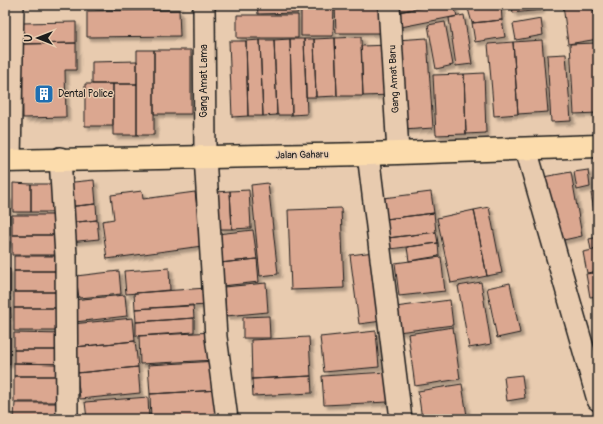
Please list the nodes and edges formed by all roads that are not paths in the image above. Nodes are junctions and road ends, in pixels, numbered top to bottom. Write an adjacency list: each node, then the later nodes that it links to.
1 (13, 5): 10 (street)
2 (204, 5): 8 (street, Gang Amat Lama)
3 (389, 5): 6 (street, Gang Amat Baru)
4 (598, 146): 5 (main road, Jalan Gaharu)
5 (526, 149): 6 (main road, Jalan Gaharu); 11 (street)
6 (398, 152): 7 (main road, Jalan Gaharu)
7 (368, 154): 8 (main road, Jalan Gaharu); 14 (street)
8 (204, 156): 9 (main road, Jalan Gaharu); 13 (street, Gang Amat Lama)
9 (60, 158): 10 (main road, Jalan Gaharu); 12 (street)
10 (8, 160)
11 (598, 400)
12 (67, 419)
13 (227, 419)
14 (401, 419)

